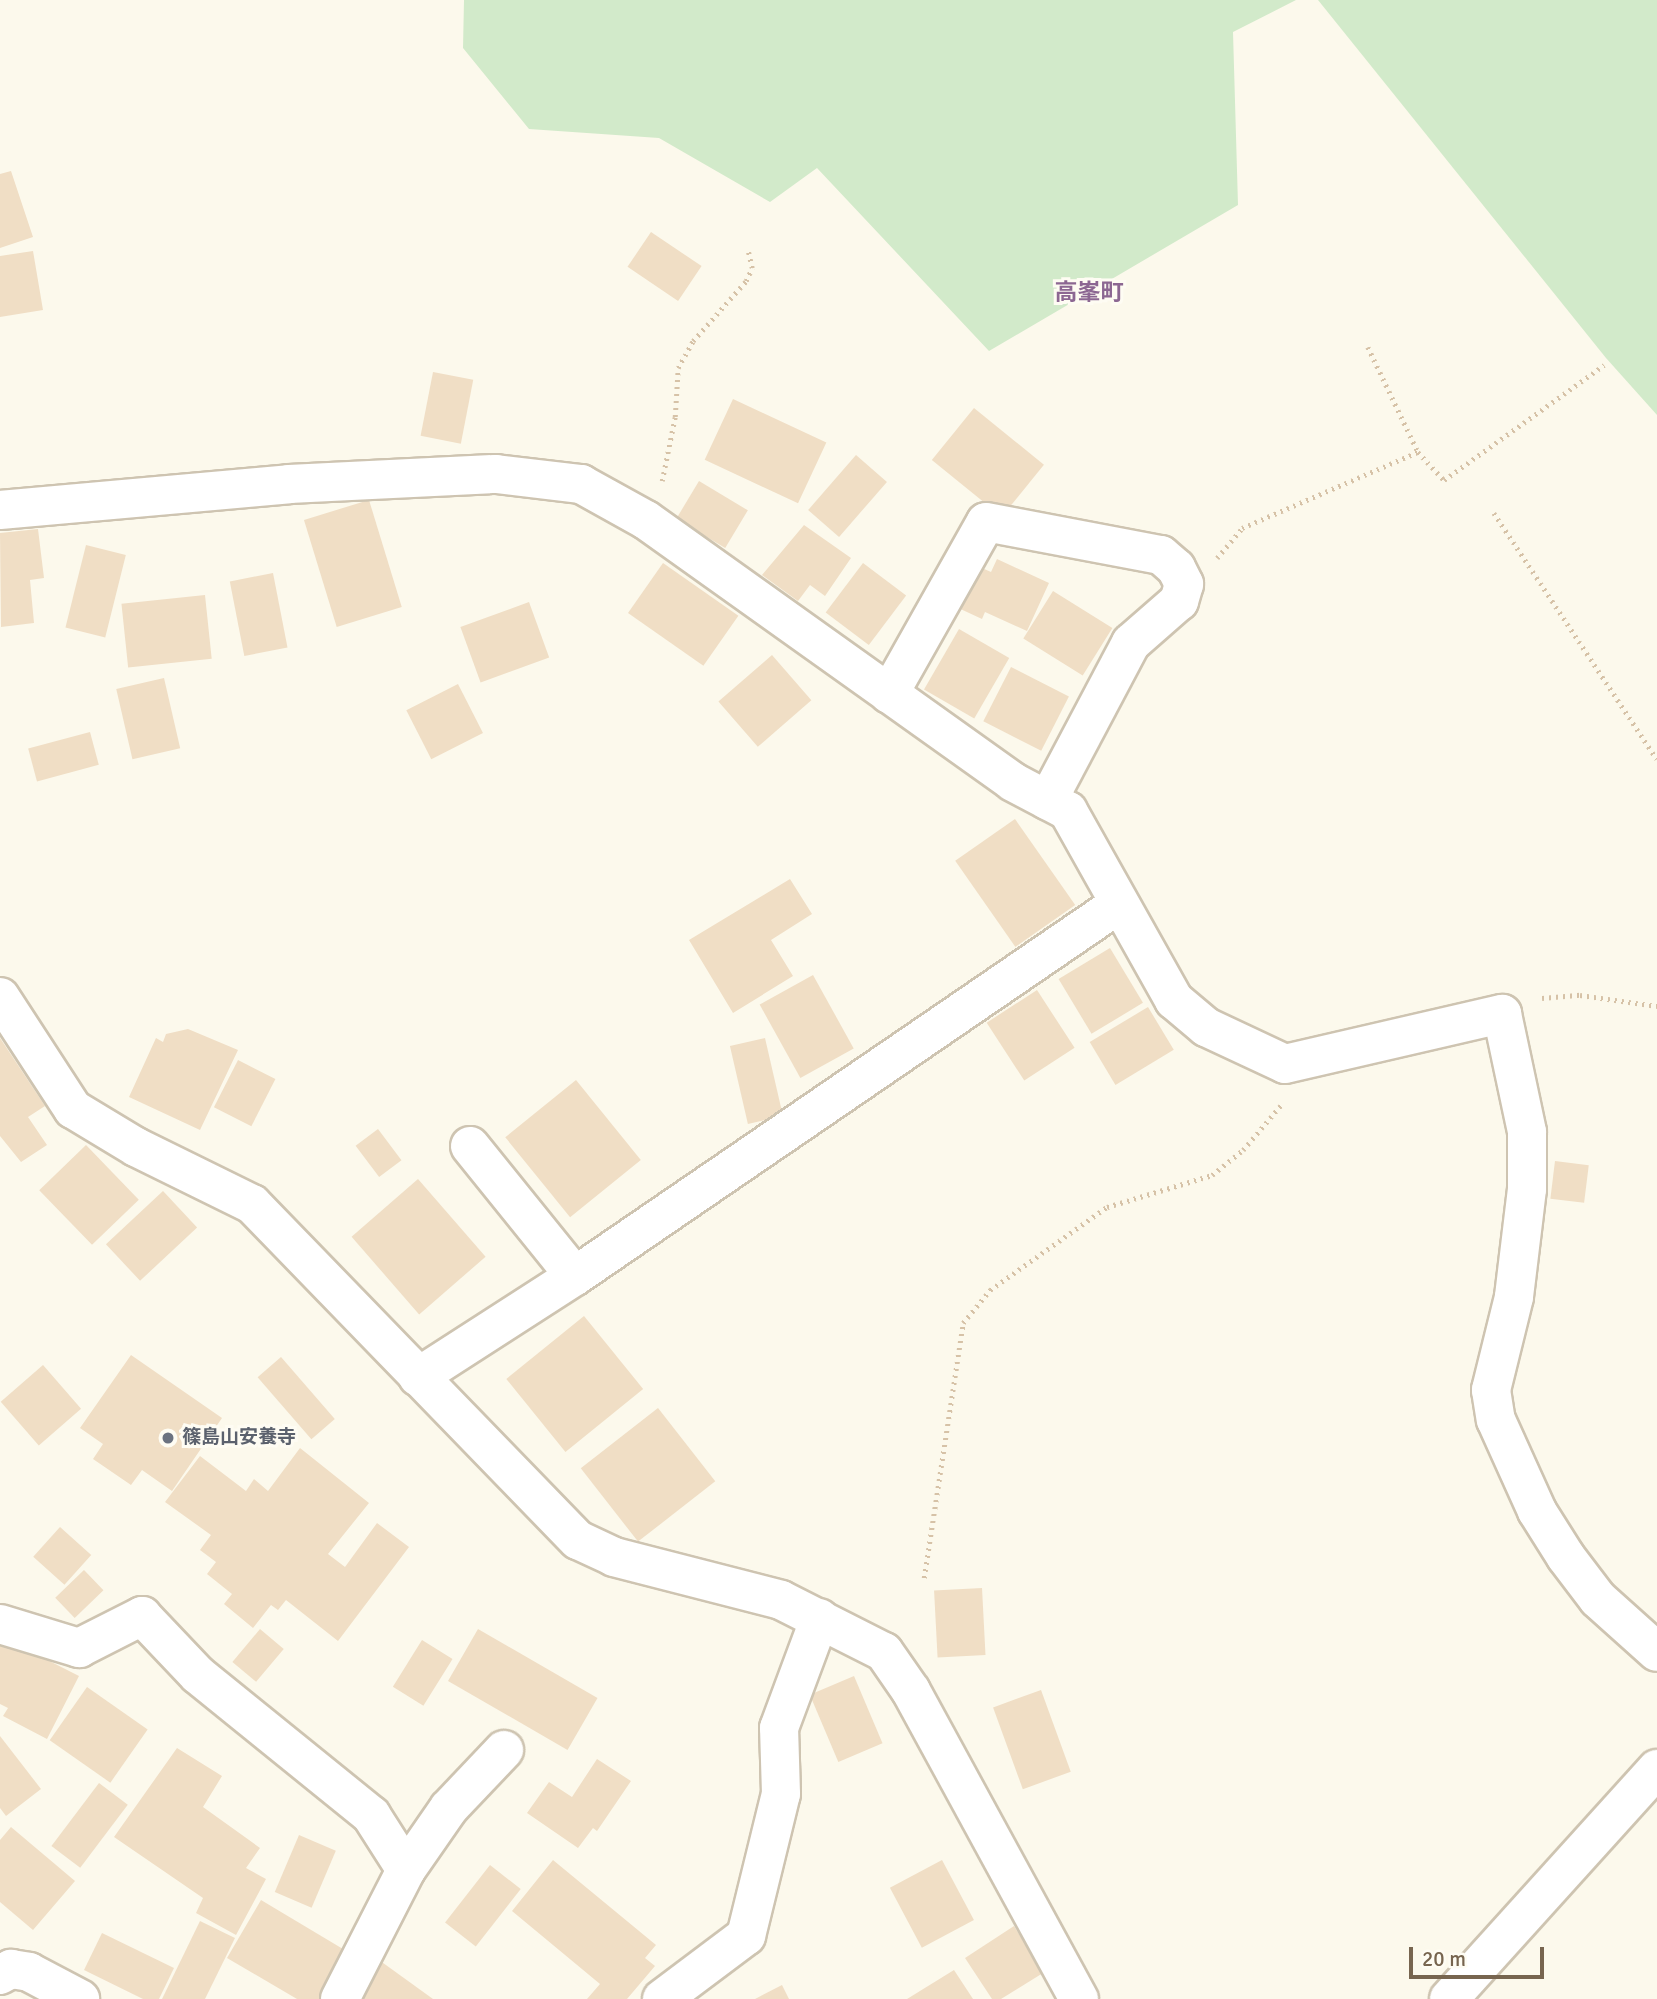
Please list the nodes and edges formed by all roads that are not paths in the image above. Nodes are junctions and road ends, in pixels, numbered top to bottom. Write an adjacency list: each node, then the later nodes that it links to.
1 (0, 510): 2 (street)
2 (889, 694): 3 (street); 3 (street)
3 (1048, 800): 4 (street)
4 (1119, 904): 7 (street); 11 (street)
5 (0, 998): 8 (street)
6 (470, 1146): 7 (street)
7 (575, 1276): 8 (street)
8 (418, 1377): 9 (street)
9 (820, 1618): 18 (street); 19 (street)
10 (0, 1624): 14 (street)
11 (1657, 1651)
12 (504, 1750): 14 (street)
13 (1657, 1769): 20 (street)
14 (406, 1870): 17 (street)
15 (0, 1975): 16 (street)
16 (80, 1999)
17 (340, 1999)
18 (662, 1999)
19 (1079, 1999)
20 (1448, 1999)

